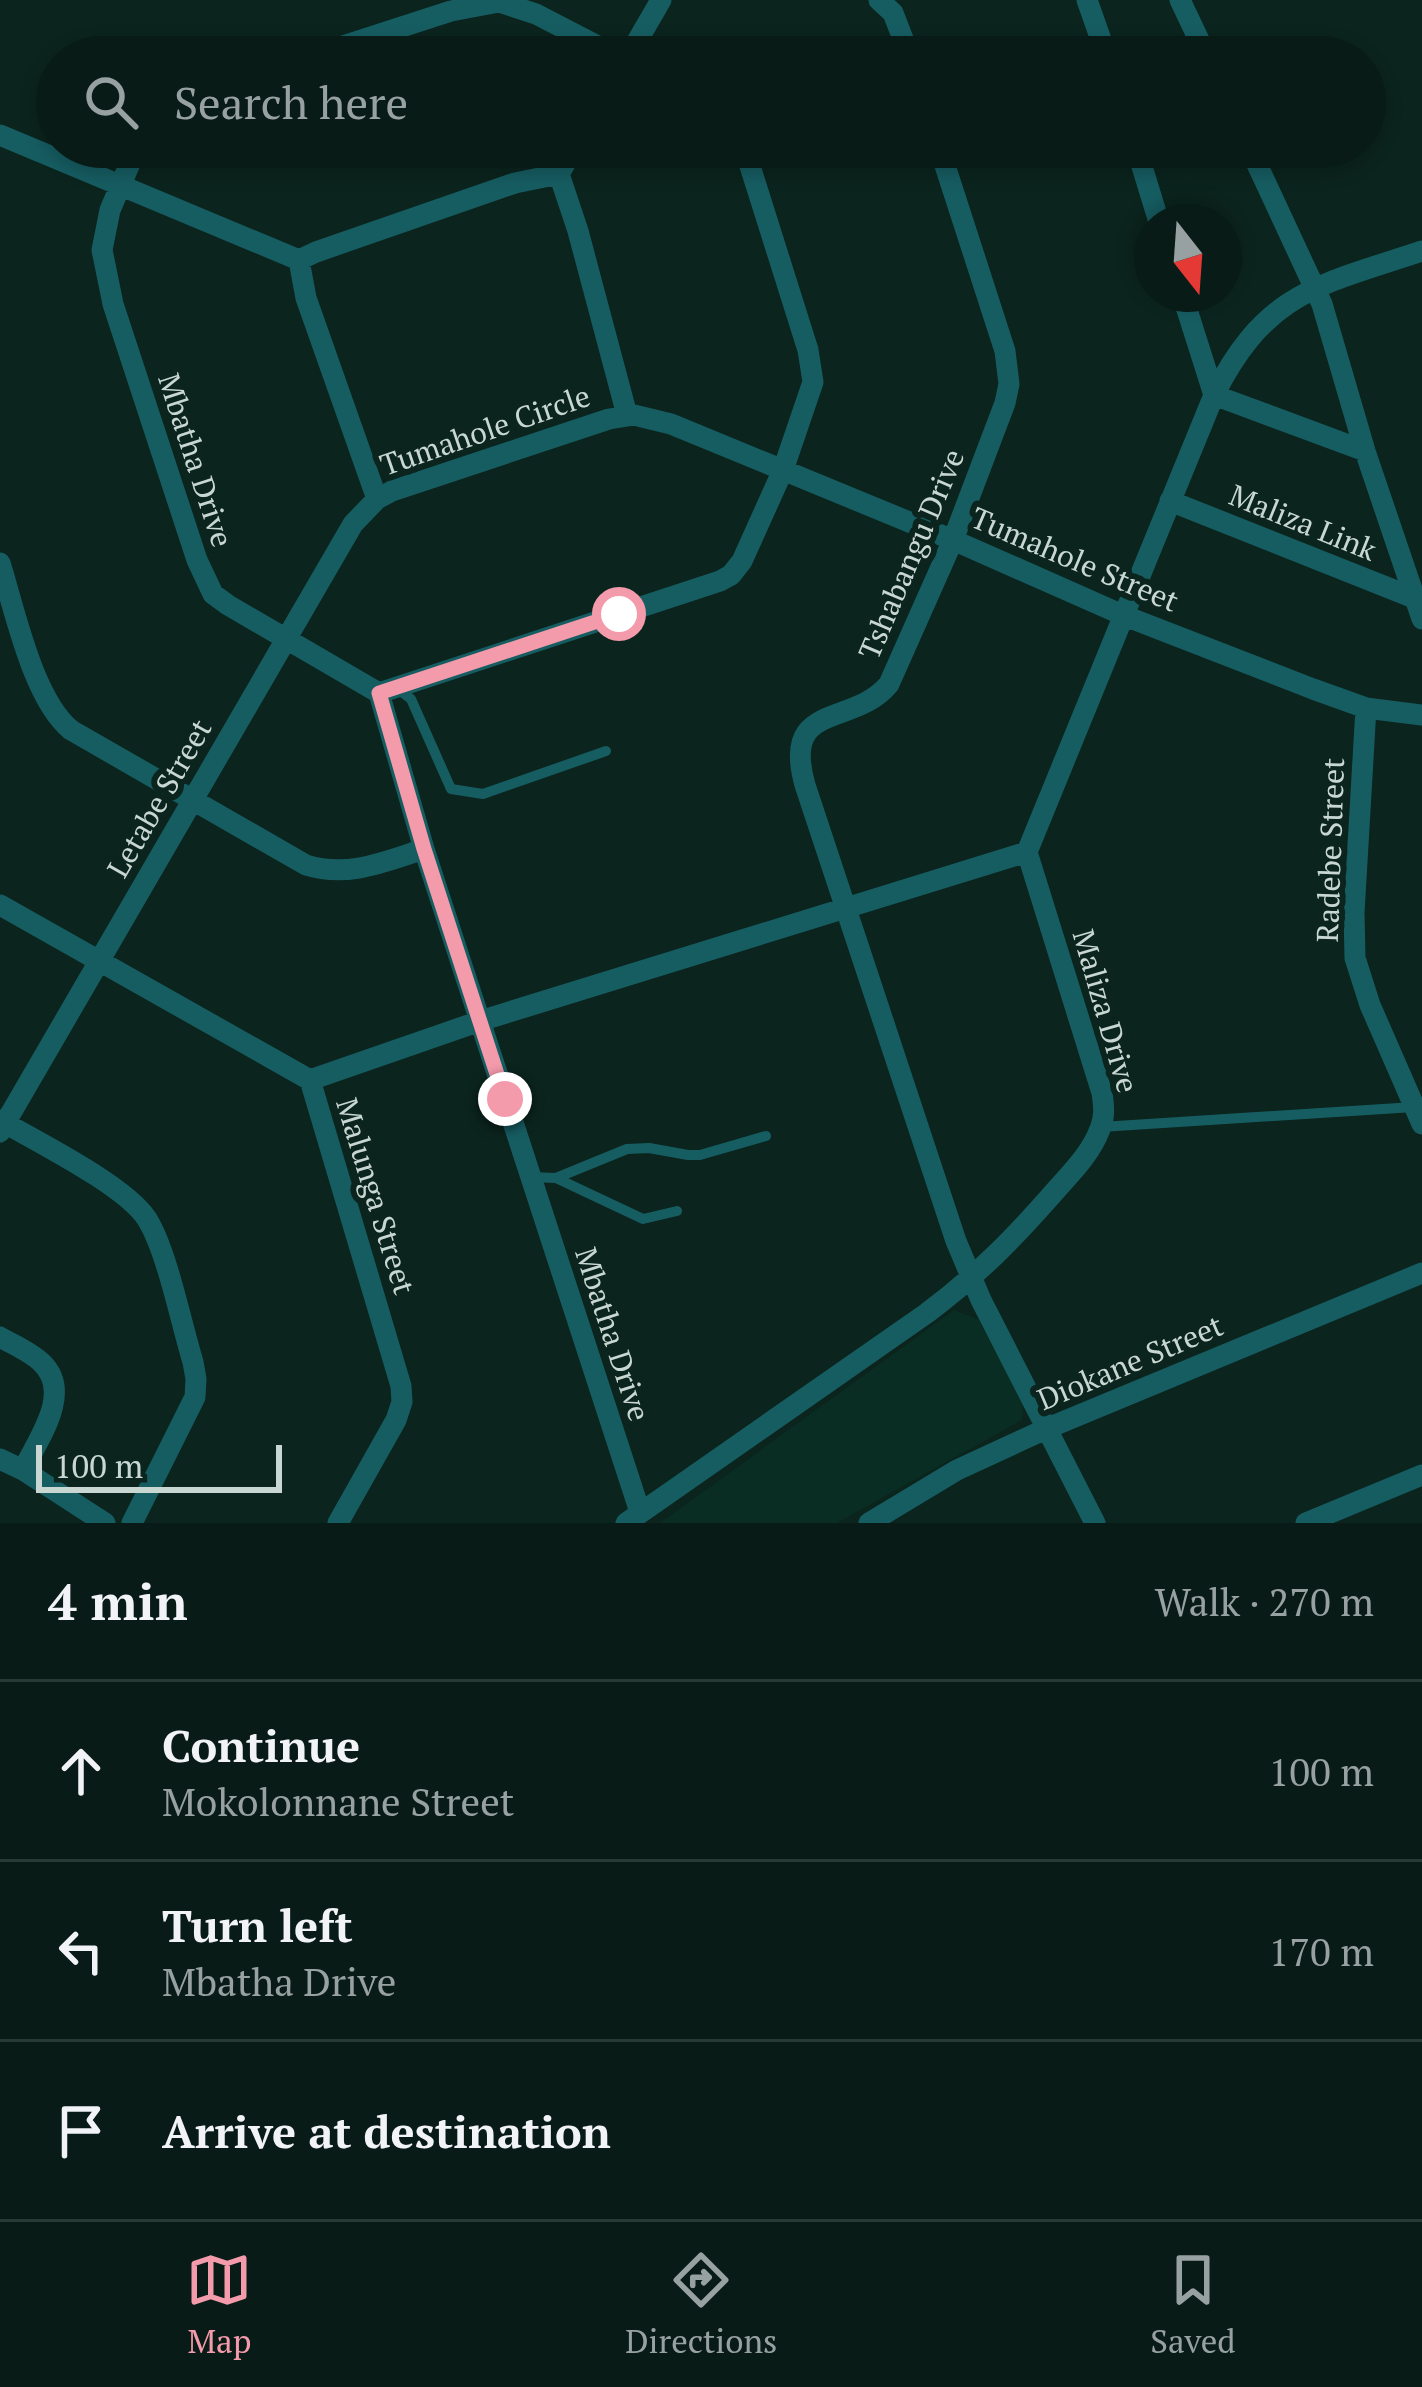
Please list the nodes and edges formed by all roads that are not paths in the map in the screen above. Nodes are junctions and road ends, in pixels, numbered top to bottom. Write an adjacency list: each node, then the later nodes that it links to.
1 (662, 0): 7 (street)
2 (1087, 0): 9 (street)
3 (1180, 0): 10 (street)
4 (893, 4): 8 (street)
5 (374, 36): 6 (street)
6 (580, 36)
7 (637, 36)
8 (903, 36)
9 (1100, 36)
10 (1197, 36)
11 (0, 135): 12 (street)
12 (36, 150)
13 (81, 168): 21 (street)
14 (128, 168): 21 (street, Mbatha Drive)
15 (563, 168): 20 (street)
16 (750, 168): 30 (street)
17 (946, 168): 33 (street, Tshabangu Drive)
18 (1142, 168): 22 (street)
19 (1259, 168): 25 (street)
20 (559, 174): 24 (street); 28 (street, Tumahole Circle)
21 (121, 184): 24 (street); 37 (street, Mbatha Drive)
22 (1153, 204)
23 (1422, 250): 25 (street)
24 (299, 260): 31 (street, Tumahole Circle)
25 (1314, 288): 27 (street); 29 (street)
26 (1188, 312): 27 (street)
27 (1214, 395): 29 (street); 32 (street)
28 (627, 415): 30 (street, Tumahole Street); 31 (street, Tumahole Circle)
29 (1365, 451): 35 (street)
30 (783, 470): 33 (street, Tumahole Street); 38 (street)
31 (376, 499): 37 (street, Letabe Street)
32 (1170, 501): 35 (street, Maliza Link); 36 (street)
33 (953, 540): 36 (street, Tumahole Street); 46 (street, Tshabangu Drive)
34 (0, 563): 42 (street)
35 (1420, 612)
36 (1125, 616): 39 (street, Tumahole Street); 44 (street)
37 (285, 640): 38 (street, Mbatha Drive); 42 (street, Letabe Street)
38 (388, 690): 41 (lane); 43 (street, Mbatha Drive)
39 (1366, 709): 40 (street, Tumahole Street); 50 (street, Radebe Street)
40 (1422, 715)
41 (606, 751)
42 (192, 801): 43 (street); 47 (street, Letabe Street)
43 (424, 849): 48 (street, Mbatha Drive)
44 (1027, 852): 46 (street); 52 (street, Maliza Drive)
45 (0, 905): 47 (street, Malunga Street)
46 (846, 908): 48 (street); 58 (street, Tshabangu Drive)
47 (98, 961): 49 (street, Malunga Street); 51 (street, Letabe Street)
48 (480, 1022): 49 (street); 54 (street, Mbatha Drive)
49 (310, 1080): 67 (street, Malunga Street)
50 (1418, 1116): 52 (lane)
51 (2, 1125): 66 (street)
52 (1102, 1127): 58 (street, Maliza Drive)
53 (766, 1136): 55 (lane)
54 (530, 1177): 55 (lane); 64 (street, Mbatha Drive)
55 (556, 1178): 56 (lane)
56 (677, 1210)
57 (1422, 1273): 60 (street, Diokane Street)
58 (971, 1279): 60 (street, Tshabangu Drive); 64 (street, Maliza Drive)
59 (0, 1337): 62 (street)
60 (1048, 1428): 68 (street, Diokane Street); 69 (street, Tshabangu Drive)
61 (0, 1459): 62 (street)
62 (23, 1470): 65 (street)
63 (1422, 1474): 70 (street)
64 (633, 1518)
65 (106, 1523)
66 (132, 1523)
67 (338, 1523)
68 (869, 1523)
69 (1095, 1523)
70 (1306, 1523)

